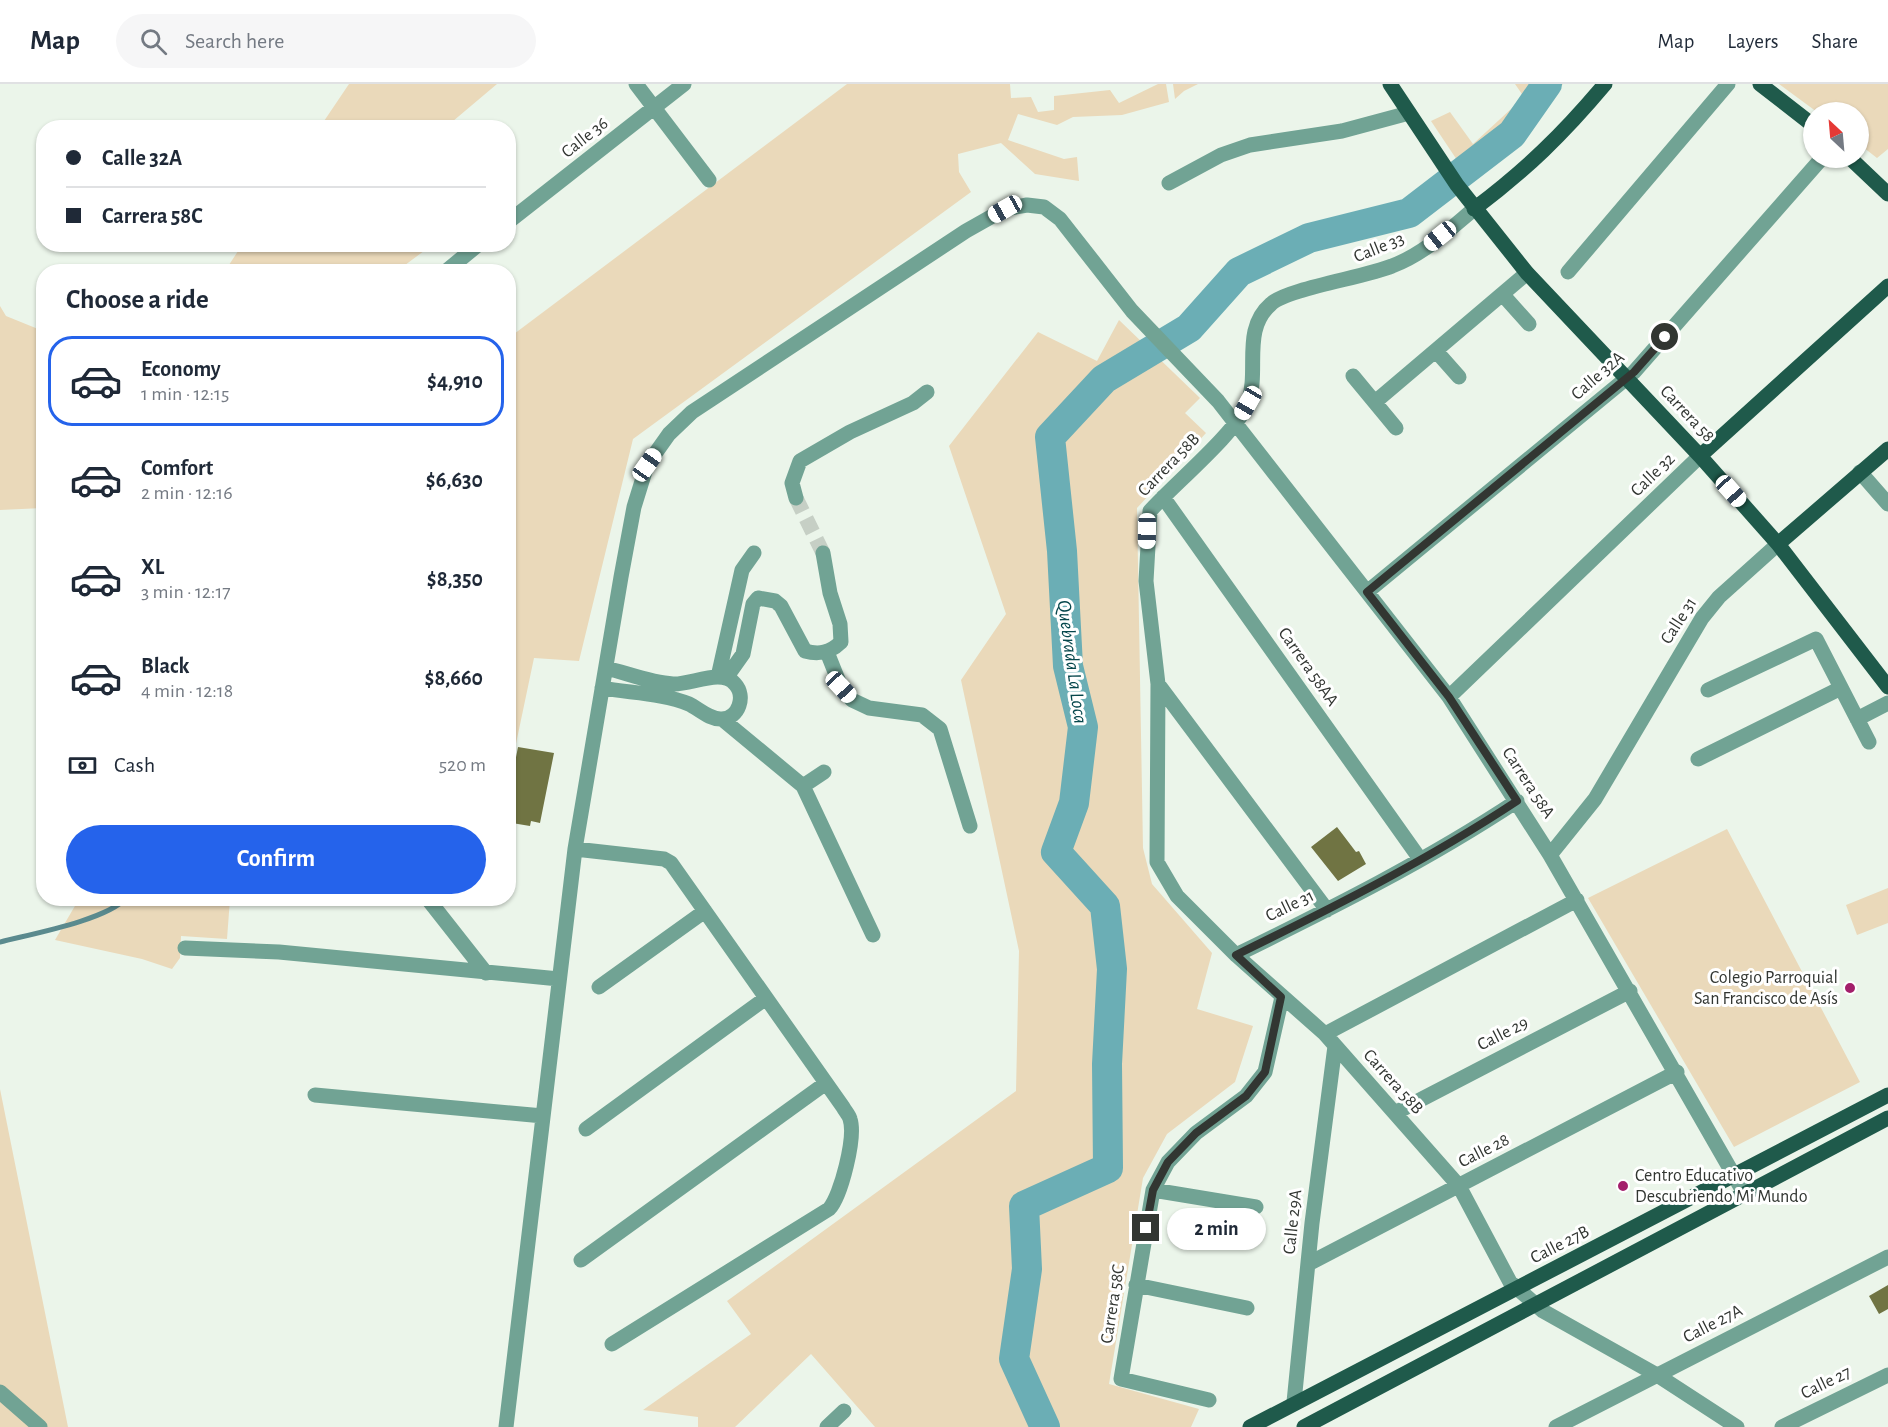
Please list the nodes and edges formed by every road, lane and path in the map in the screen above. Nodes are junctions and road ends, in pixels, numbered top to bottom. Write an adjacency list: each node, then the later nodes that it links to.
1 (636, 84): 7 (street)
2 (684, 84): 7 (street, Calle 36)
3 (1390, 84): 8 (main road, Carrera 58)
4 (1605, 84): 15 (main road, Calle 33)
5 (1728, 84): 19 (street)
6 (1760, 84): 9 (main road)
7 (654, 108): 12 (street); 16 (street, Calle 36)
8 (1409, 113): 13 (street); 15 (main road, Carrera 58)
9 (1803, 117)
10 (1813, 168): 27 (street, Calle 32A)
11 (1861, 168): 14 (main road)
12 (709, 180)
13 (1169, 183)
14 (1888, 194)
15 (1474, 209): 20 (main road, Carrera 58); 30 (street, Calle 33)
16 (516, 216)
17 (469, 252): 18 (street)
18 (455, 264)
19 (1568, 272)
20 (1527, 273): 22 (street); 27 (main road, Carrera 58)
21 (1888, 286): 33 (main road, Calle 32)
22 (1503, 295): 23 (street); 24 (street)
23 (1529, 324)
24 (1436, 351): 26 (street); 29 (street)
25 (1353, 376): 29 (street)
26 (1459, 377)
27 (1627, 378): 33 (main road, Carrera 58); 41 (street, Calle 32A)
28 (927, 392): 36 (street)
29 (1375, 402): 31 (street)
30 (1236, 423): 35 (street, Carrera 58B); 41 (street, Carrera 58A); 43 (street, Carrera 58A)
31 (1396, 428)
32 (1888, 449): 34 (main road, Calle 31)
33 (1700, 456): 38 (main road, Carrera 58); 50 (street, Calle 32)
34 (1860, 472): 37 (street); 38 (main road, Calle 31)
35 (1163, 496): 45 (street, Carrera 58B); 62 (street, Carrera 58AA)
36 (796, 498)
37 (1888, 504)
38 (1778, 544): 46 (main road, Carrera 58); 61 (street, Calle 31)
39 (754, 553): 44 (street)
40 (823, 553): 42 (street)
41 (1367, 592): 50 (street, Carrera 58A)
42 (827, 652): 44 (street); 59 (street)
43 (606, 668): 44 (street); 47 (street, Carrera 58A)
44 (722, 678): 52 (street)
45 (1158, 684): 65 (street); 69 (street, Carrera 58B)
46 (1888, 687)
47 (602, 688): 52 (street); 60 (street, Carrera 58A)
48 (1841, 688): 49 (street); 53 (street); 55 (street)
49 (1708, 690)
50 (1449, 697): 58 (street, Carrera 58A)
51 (1888, 703): 53 (street)
52 (722, 719): 57 (street)
53 (1857, 719): 54 (street)
54 (1869, 742)
55 (1698, 759)
56 (825, 772): 57 (street)
57 (803, 786): 67 (street)
58 (1517, 801): 61 (street, Carrera 58A); 62 (street, Calle 31)
59 (970, 826)
60 (575, 849): 66 (street); 71 (street, Carrera 58A)
61 (1550, 855): 63 (street, Carrera 58A)
62 (1420, 859): 65 (street, Calle 31)
63 (1577, 900): 73 (street, Carrera 58A); 76 (street)
64 (434, 906): 70 (street)
65 (1327, 910): 69 (street, Calle 31)
66 (705, 911): 72 (street); 75 (street)
67 (873, 935)
68 (185, 948): 70 (street)
69 (1236, 955): 74 (street, Carrera 58B)
70 (486, 973): 71 (street)
71 (559, 979): 82 (street, Carrera 58A)
72 (599, 987)
73 (1630, 991): 77 (street, Carrera 58A); 81 (street, Calle 29)
74 (1281, 997): 76 (street, Carrera 58B); 87 (street, Carrera 58C)
75 (766, 998): 78 (street); 84 (street)
76 (1330, 1040): 81 (street, Carrera 58B); 92 (street, Calle 29A)
77 (1677, 1072): 85 (street, Carrera 58A); 86 (street, Calle 28)
78 (826, 1083): 91 (street); 97 (street)
79 (315, 1095): 82 (street)
80 (1888, 1095): 85 (main road, Calle 27B)
81 (1395, 1113): 86 (street, Carrera 58B)
82 (543, 1116): 105 (street, Carrera 58A)
83 (1888, 1118): 88 (main road)
84 (586, 1129)
85 (1735, 1176): 88 (street, Carrera 58A); 94 (main road, Calle 27B)
86 (1459, 1186): 92 (street, Calle 28); 94 (street, Carrera 58B)
87 (1153, 1190): 89 (street); 93 (street, Carrera 58C)
88 (1744, 1193): 95 (main road)
89 (1256, 1207)
90 (1888, 1257): 98 (street, Calle 27A)
91 (581, 1260)
92 (1308, 1264): 102 (street, Calle 29A)
93 (1136, 1285): 96 (street); 101 (street, Carrera 58C)
94 (1518, 1289): 95 (street, Carrera 58B); 102 (main road, Calle 27B)
95 (1534, 1304): 98 (street, Carrera 58B); 108 (main road)
96 (1247, 1308)
97 (612, 1344)
98 (1658, 1375): 109 (street, Calle 27A); 110 (street, Carrera 58B)
99 (1888, 1375): 111 (street, Calle 27)
100 (0, 1392): 104 (street)
101 (1209, 1400)
102 (1294, 1402): 107 (main road, Calle 27B)
103 (844, 1411): 106 (street)
104 (40, 1427)
105 (506, 1427)
106 (827, 1427)
107 (1250, 1427)
108 (1304, 1427)
109 (1557, 1427)
110 (1737, 1427)
111 (1782, 1427)

